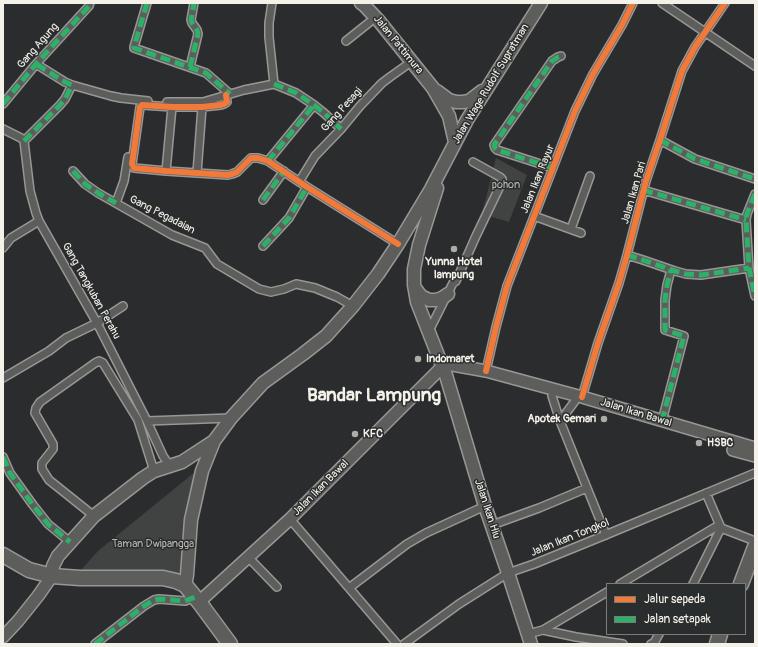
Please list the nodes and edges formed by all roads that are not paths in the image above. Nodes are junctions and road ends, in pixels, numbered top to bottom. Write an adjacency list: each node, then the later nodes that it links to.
1 (90, 3): 15 (street, Gang Agung)
2 (147, 3): 17 (street)
3 (194, 3): 17 (street)
4 (272, 3): 18 (street)
5 (361, 3): 10 (main road, Jalan Pattimura)
6 (541, 3): 20 (main road, Jalan Wage Rudolf Supratman)
7 (633, 3): 38 (street, Jalan Ikan Rayur)
8 (662, 3): 11 (street)
9 (725, 3): 11 (street, Jalan Ikan Pari)
10 (376, 17): 12 (street); 14 (main road, Jalan Pattimura)
11 (704, 32): 16 (street); 32 (street, Jalan Ikan Pari)
12 (346, 41)
13 (561, 56): 38 (street)
14 (411, 62): 21 (main road, Jalan Pattimura); 30 (street, Gang Pesagi)
15 (36, 64): 19 (street); 24 (street, Gang Agung)
16 (755, 66)
17 (190, 67): 22 (street)
18 (274, 84): 22 (street); 25 (street)
19 (72, 85): 23 (street); 33 (street)
20 (488, 87): 21 (main road, Jalan Pattimura); 29 (main road, Jalan Wage Rudolf Supratman)
21 (433, 88): 28 (main road, Jalan Pattimura)
22 (228, 95): 23 (street); 27 (street)
23 (137, 100): 50 (street, Gang Pegadaian)
24 (3, 104)
25 (314, 105): 30 (street); 35 (street)
26 (172, 107): 27 (street); 40 (street); 40 (street)
27 (202, 107): 42 (street)
28 (449, 116): 29 (main road); 34 (main road, Jalan Pattimura)
29 (468, 120): 34 (main road, Jalan Wage Rudolf Supratman)
30 (341, 129): 45 (street, Gang Pesagi)
31 (3, 130): 33 (street)
32 (660, 140): 44 (street); 47 (street, Jalan Ikan Pari)
33 (24, 141): 53 (street, Gang Tangkuban Perahu)
34 (455, 142): 37 (main road, Jalan Wage Rudolf Supratman)
35 (268, 161): 41 (street); 42 (street)
36 (473, 162): 62 (street)
37 (444, 166): 56 (main road, Jalan Wage Rudolf Supratman); 63 (main road, Jalan Wage Rudolf Supratman)
38 (553, 168): 51 (street, Jalan Ikan Rayur)
39 (73, 171): 50 (street)
40 (166, 171): 42 (street)
41 (284, 171): 45 (street); 49 (street)
42 (197, 173)
43 (590, 176): 54 (street)
44 (755, 179)
45 (299, 182): 46 (street)
46 (307, 187): 56 (street); 57 (street)
47 (643, 190): 52 (street); 59 (street, Jalan Ikan Pari)
48 (755, 194): 52 (street)
49 (263, 200)
50 (116, 203): 67 (street, Gang Pegadaian)
51 (534, 216): 54 (street); 71 (street, Jalan Ikan Rayur)
52 (746, 220): 60 (street)
53 (40, 221): 58 (street); 68 (street, Gang Tangkuban Perahu)
54 (571, 229): 55 (street)
55 (581, 233)
56 (398, 244): 67 (main road, Jalan Wage Rudolf Supratman)
57 (263, 246)
58 (3, 248)
59 (627, 255): 61 (street); 74 (street, Jalan Ikan Pari)
60 (749, 268): 61 (street); 65 (street)
61 (671, 270): 78 (street)
62 (456, 281): 64 (street); 69 (street)
63 (414, 285): 64 (main road); 69 (main road, Jalan Wage Rudolf Supratman)
64 (448, 294): 69 (street)
65 (755, 296)
66 (123, 306): 68 (street)
67 (353, 306): 75 (main road, Jalan Wage Rudolf Supratman)
68 (97, 323): 72 (street); 76 (street, Gang Tangkuban Perahu)
69 (430, 334): 70 (main road, Jalan Wage Rudolf Supratman)
70 (444, 367): 71 (street, Jalan Ikan Bawal); 73 (street, Jalan Ikan Bawal); 88 (main road, Jalan Ikan Hiu); 90 (street, Jalan Ikan Bawal)
71 (486, 371): 74 (street, Jalan Ikan Bawal)
72 (3, 378)
73 (552, 396): 74 (street, Jalan Ikan Bawal); 77 (street)
74 (578, 399): 77 (street); 78 (street, Jalan Ikan Bawal); 81 (street, Jalan Ikan Bawal)
75 (231, 418): 76 (street); 79 (main road, Jalan Wage Rudolf Supratman)
76 (147, 421): 83 (street, Gang Tangkuban Perahu)
77 (560, 421): 86 (street)
78 (662, 421): 80 (street, Jalan Ikan Bawal)
79 (214, 441): 83 (main road); 104 (main road, Jalan Wage Rudolf Supratman)
80 (755, 448)
81 (755, 456)
82 (3, 457): 95 (street)
83 (170, 466): 84 (main road)
84 (154, 471): 89 (main road); 89 (street)
85 (755, 473): 87 (street, Jalan Ikan Tongkol)
86 (587, 488): 91 (street); 93 (street)
87 (706, 493): 92 (street); 93 (street, Jalan Ikan Tongkol)
88 (484, 506): 91 (main road, Jalan Ikan Hiu); 106 (street)
89 (94, 516): 95 (main road)
90 (290, 519): 98 (street, Jalan Ikan Bawal); 106 (street)
91 (492, 525): 99 (main road, Jalan Ikan Hiu)
92 (720, 527): 94 (street); 101 (street); 102 (street)
93 (606, 536): 99 (street, Jalan Ikan Tongkol)
94 (755, 541)
95 (70, 542): 100 (main road)
96 (755, 547): 103 (highway)
97 (3, 555): 100 (highway)
98 (248, 557): 105 (street); 108 (street, Jalan Ikan Bawal)
99 (508, 573): 112 (main road, Jalan Ikan Hiu); 116 (street, Jalan Ikan Tongkol)
100 (52, 576): 104 (highway); 111 (street)
101 (622, 583)
102 (693, 583)
103 (741, 583)
104 (185, 585): 108 (highway)
105 (277, 587)
106 (349, 588): 115 (street)
107 (606, 593): 109 (street)
108 (197, 600): 113 (street); 114 (highway)
109 (543, 630): 112 (street); 117 (street)
110 (658, 635): 118 (street)
111 (3, 637)
112 (530, 639)
113 (95, 644)
114 (230, 644)
115 (396, 644)
116 (404, 644)
117 (623, 644)
118 (651, 644)

